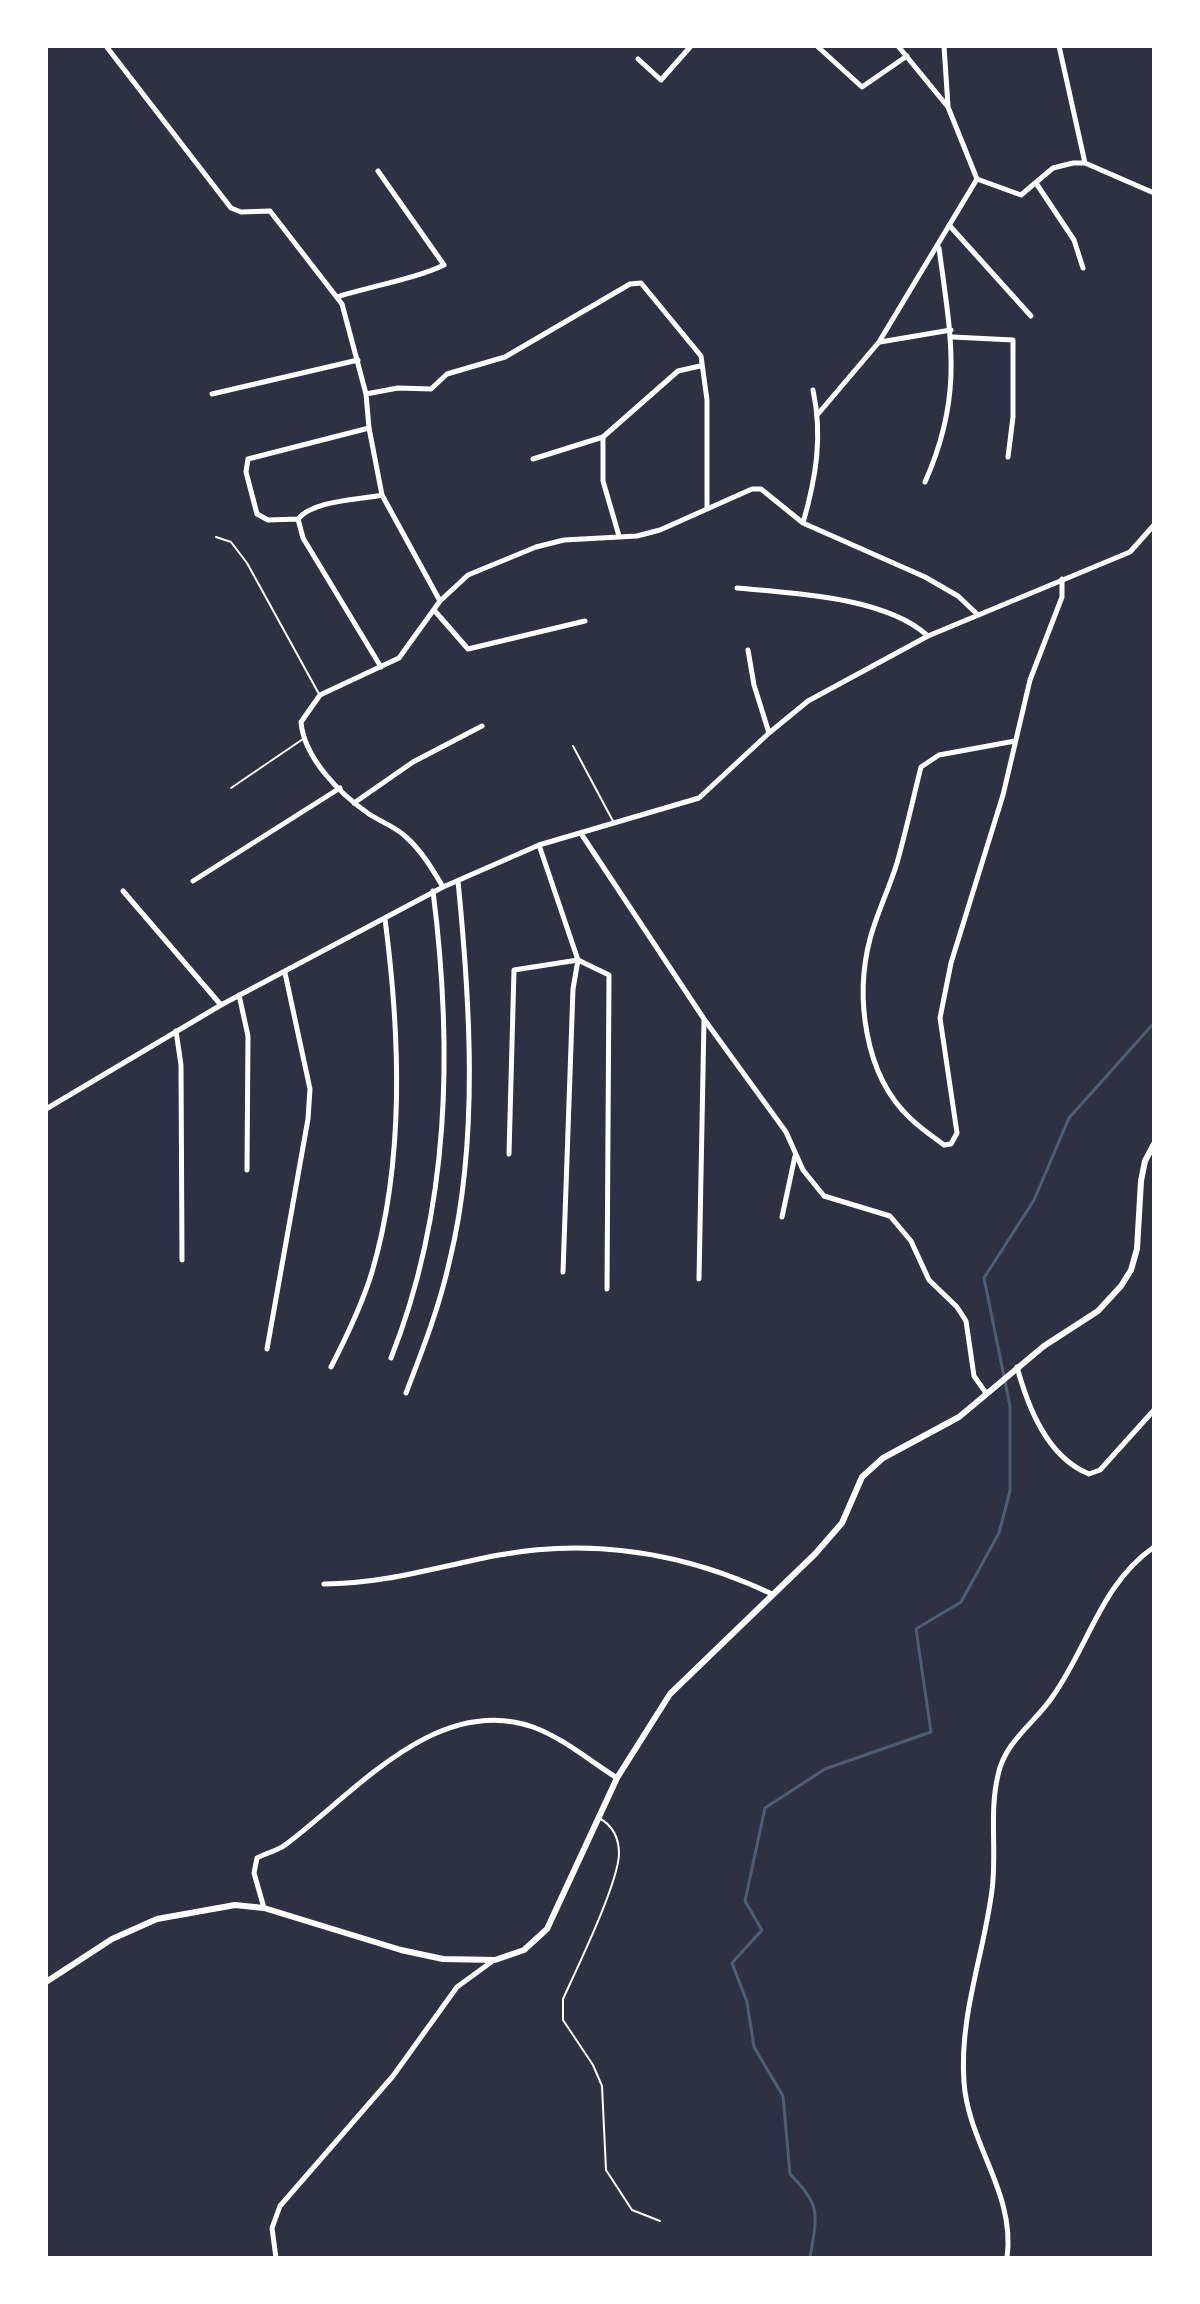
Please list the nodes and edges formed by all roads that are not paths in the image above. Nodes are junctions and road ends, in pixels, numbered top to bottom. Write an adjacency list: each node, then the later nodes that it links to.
1 (106, 46): 18 (street)
2 (691, 46): 8 (street)
3 (817, 46): 7 (street)
4 (898, 46): 7 (street)
5 (944, 46): 9 (street)
6 (1059, 46): 10 (street)
7 (907, 56): 9 (street)
8 (638, 59)
9 (948, 107): 12 (street)
10 (1085, 163): 13 (street); 14 (street)
11 (378, 171): 18 (street)
12 (977, 179): 13 (street); 15 (street)
13 (1036, 183): 17 (street)
14 (1154, 193)
15 (949, 225): 16 (street); 19 (street)
16 (938, 247): 20 (street); 21 (street)
17 (1083, 268)
18 (337, 297): 22 (street)
19 (1031, 316)
20 (952, 334): 21 (street); 30 (street); 32 (street)
21 (879, 342): 27 (street)
22 (358, 360): 25 (street); 26 (street)
23 (700, 366): 26 (street); 29 (street); 34 (street)
24 (813, 390): 27 (street)
25 (212, 394)
26 (366, 394): 28 (street)
27 (818, 414): 36 (street)
28 (369, 428): 33 (street); 35 (street)
29 (603, 437): 31 (street); 38 (street)
30 (1008, 457)
31 (533, 459)
32 (925, 482)
33 (382, 495): 35 (street); 42 (street)
34 (707, 509): 36 (street); 38 (street)
35 (298, 519): 48 (street)
36 (803, 523): 44 (street)
37 (1154, 525): 40 (street)
38 (619, 536): 42 (street)
39 (216, 537): 49 (lane)
40 (1062, 579): 44 (street); 53 (street)
41 (737, 588): 46 (street)
42 (440, 601): 43 (street)
43 (434, 610): 45 (street); 48 (street)
44 (977, 614): 46 (street)
45 (585, 621)
46 (928, 636): 51 (street)
47 (748, 650): 51 (street)
48 (381, 667): 49 (street)
49 (320, 695): 52 (street)
50 (482, 726): 57 (street)
51 (769, 733): 58 (street)
52 (303, 739): 55 (lane); 56 (street)
53 (1015, 741): 53 (street)
54 (573, 746): 58 (lane)
55 (231, 788)
56 (340, 788): 57 (street); 61 (street)
57 (354, 803): 63 (street)
58 (615, 824): 59 (street)
59 (582, 835): 60 (street); 71 (street)
60 (539, 845): 62 (street); 67 (street)
61 (193, 881)
62 (458, 881): 63 (street); 87 (street)
63 (443, 887): 65 (street)
64 (123, 891): 70 (street)
65 (433, 891): 66 (street); 84 (street)
66 (385, 919): 68 (street); 85 (street)
67 (578, 960): 75 (street); 80 (street); 82 (street)
68 (285, 973): 69 (street); 83 (street)
69 (239, 995): 70 (street); 77 (street)
70 (221, 1005): 72 (street)
71 (704, 1019): 76 (street); 81 (street)
72 (176, 1031): 73 (street); 79 (street)
73 (46, 1109)
74 (1154, 1144): 86 (street)
75 (509, 1154)
76 (795, 1156): 78 (street); 88 (street)
77 (247, 1170)
78 (782, 1217)
79 (182, 1260)
80 (563, 1272)
81 (699, 1279)
82 (607, 1289)
83 (267, 1349)
84 (391, 1358)
85 (331, 1367)
86 (1017, 1367): 88 (street); 89 (street)
87 (406, 1393)
88 (986, 1393): 92 (street)
89 (1154, 1410)
90 (1154, 1547): 100 (street)
91 (324, 1584): 92 (street)
92 (772, 1594): 93 (street)
93 (617, 1778): 94 (street); 95 (street)
94 (598, 1817): 96 (street); 98 (lane)
95 (264, 1908): 96 (street); 97 (street)
96 (495, 1960): 99 (street)
97 (46, 1982)
98 (660, 2221)
99 (276, 2258)
100 (1007, 2258)

